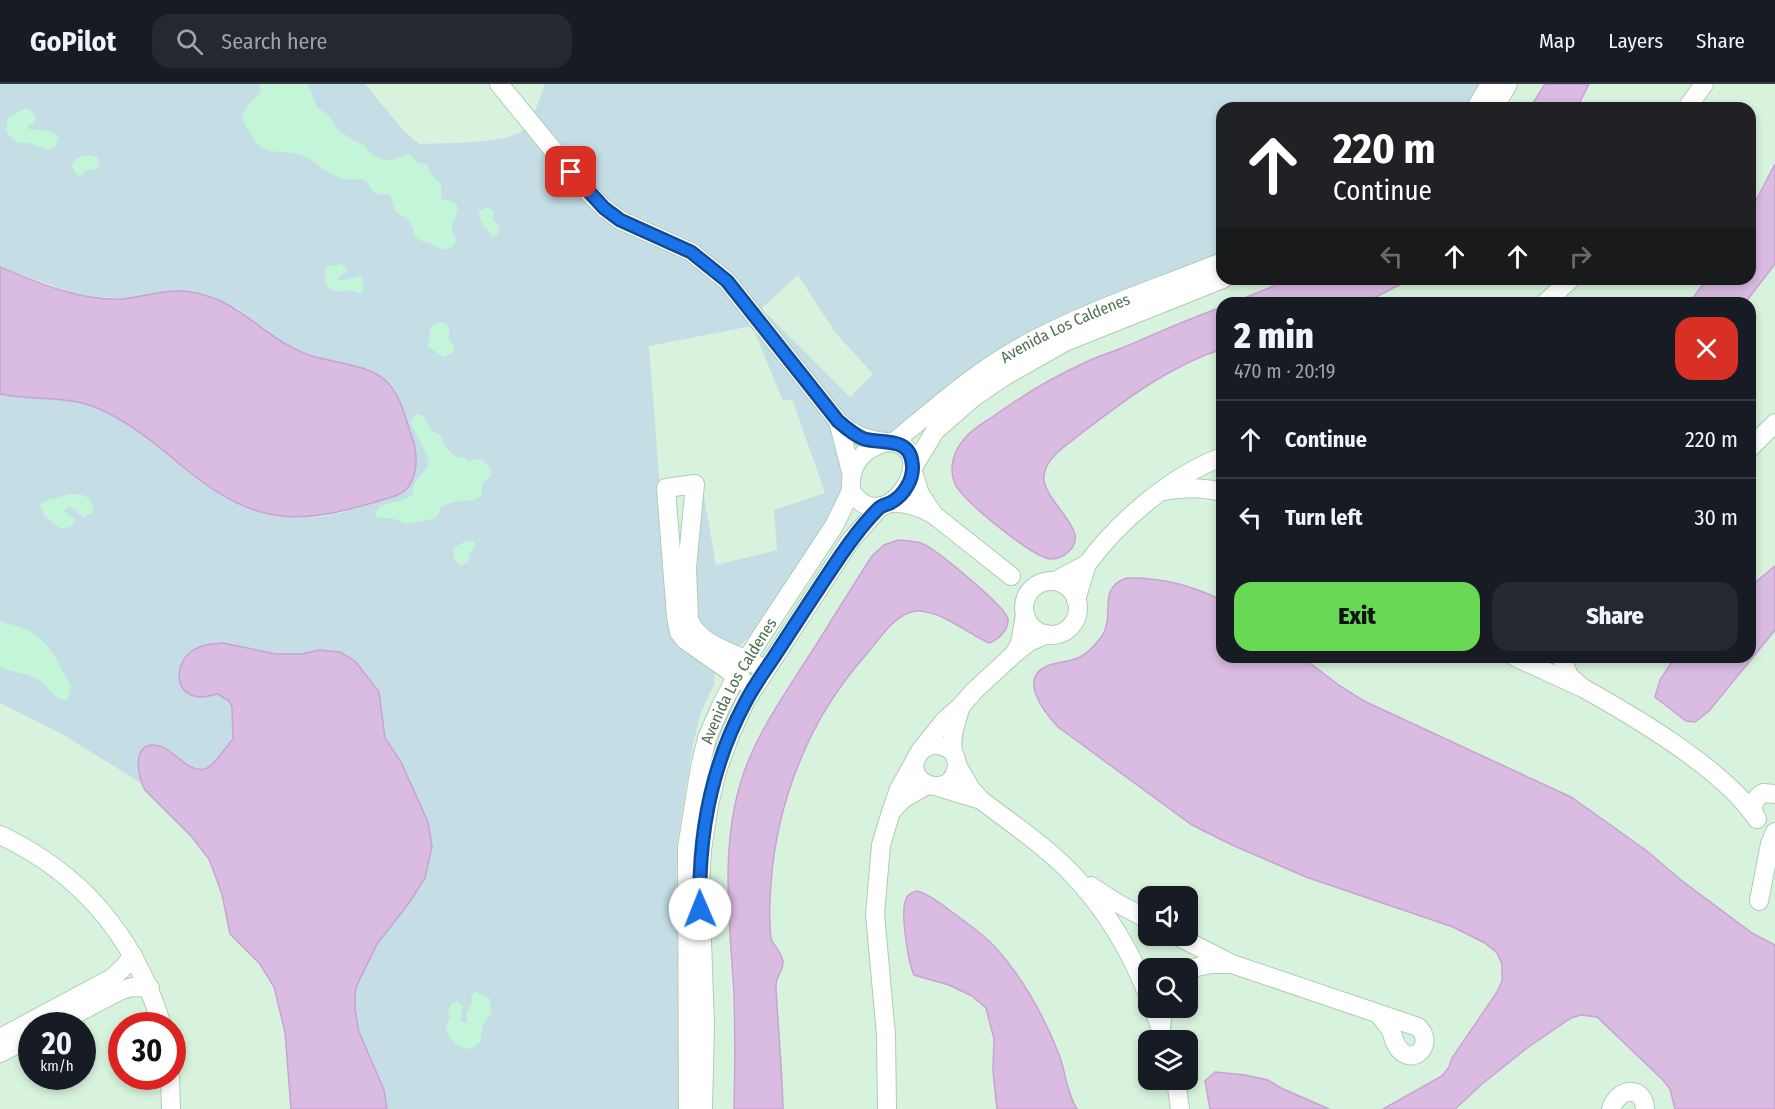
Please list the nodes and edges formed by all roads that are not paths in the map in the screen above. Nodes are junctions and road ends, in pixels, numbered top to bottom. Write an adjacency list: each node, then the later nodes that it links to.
1 (499, 84): 12 (street)
2 (1490, 84): 5 (street)
3 (1508, 84): 6 (street)
4 (1704, 84): 7 (street)
5 (1480, 102)
6 (1498, 102)
7 (1691, 102)
8 (1216, 264): 14 (street, Avenida Los Caldenes)
9 (1216, 282): 17 (street, Avenida Los Caldenes)
10 (1564, 285): 11 (street)
11 (1552, 297)
12 (838, 421): 14 (street); 18 (street)
13 (1775, 423): 15 (street)
14 (890, 442): 17 (street); 18 (street)
15 (1756, 442)
16 (1216, 459): 21 (street)
17 (912, 469): 22 (street); 23 (street)
18 (851, 472): 20 (street)
19 (1216, 489): 21 (street)
20 (851, 491): 22 (street); 33 (street, Avenida Los Caldenes)
21 (1164, 491): 26 (street)
22 (885, 505): 23 (street); 36 (street, Avenida Los Caldenes)
23 (934, 515): 27 (street)
24 (670, 534): 25 (street); 25 (street); 37 (street)
25 (690, 534): 33 (street)
26 (1087, 564): 28 (street); 29 (street)
27 (1011, 576): 28 (street); 30 (street)
28 (1048, 582): 29 (street); 30 (street)
29 (1076, 600): 31 (street)
30 (1025, 609): 31 (street); 32 (street)
31 (1047, 634): 32 (street)
32 (1014, 654): 40 (street)
33 (747, 660): 36 (street); 37 (street, Avenida Los Caldenes)
34 (1528, 663): 39 (street)
35 (1564, 663): 39 (street)
36 (766, 670): 38 (street, Avenida Los Caldenes)
37 (736, 677): 38 (street); 73 (street, Avenida Los Caldenes)
38 (754, 688): 74 (street, Avenida Los Caldenes)
39 (1583, 688): 45 (street)
40 (962, 706): 41 (street); 42 (street)
41 (918, 755): 42 (street); 43 (street); 47 (street)
42 (955, 759): 43 (street); 46 (street)
43 (933, 786): 46 (street); 47 (street)
44 (1770, 792): 45 (street); 48 (street)
45 (1734, 793): 48 (street)
46 (981, 800): 51 (street)
47 (891, 812): 75 (street)
48 (1763, 819): 50 (street)
49 (0, 835): 57 (street)
50 (1772, 838): 52 (street)
51 (1074, 875): 53 (street); 55 (street)
52 (1759, 901)
53 (1138, 914)
54 (1138, 926): 55 (street)
55 (1124, 946): 60 (street)
56 (1197, 946): 58 (street)
57 (133, 955): 61 (street); 62 (street)
58 (1232, 964): 59 (street); 65 (street)
59 (1198, 966)
60 (1138, 969)
61 (116, 984): 62 (street); 63 (street)
62 (150, 988): 64 (street)
63 (67, 1012)
64 (158, 1012)
65 (1379, 1015)
66 (18, 1032): 67 (street)
67 (0, 1038)
68 (18, 1044): 69 (street)
69 (0, 1053)
70 (170, 1090): 72 (street)
71 (1177, 1090): 76 (street)
72 (171, 1109)
73 (688, 1109)
74 (703, 1109)
75 (886, 1109)
76 (1180, 1109)
77 (1611, 1109): 78 (street)
78 (1646, 1109)

